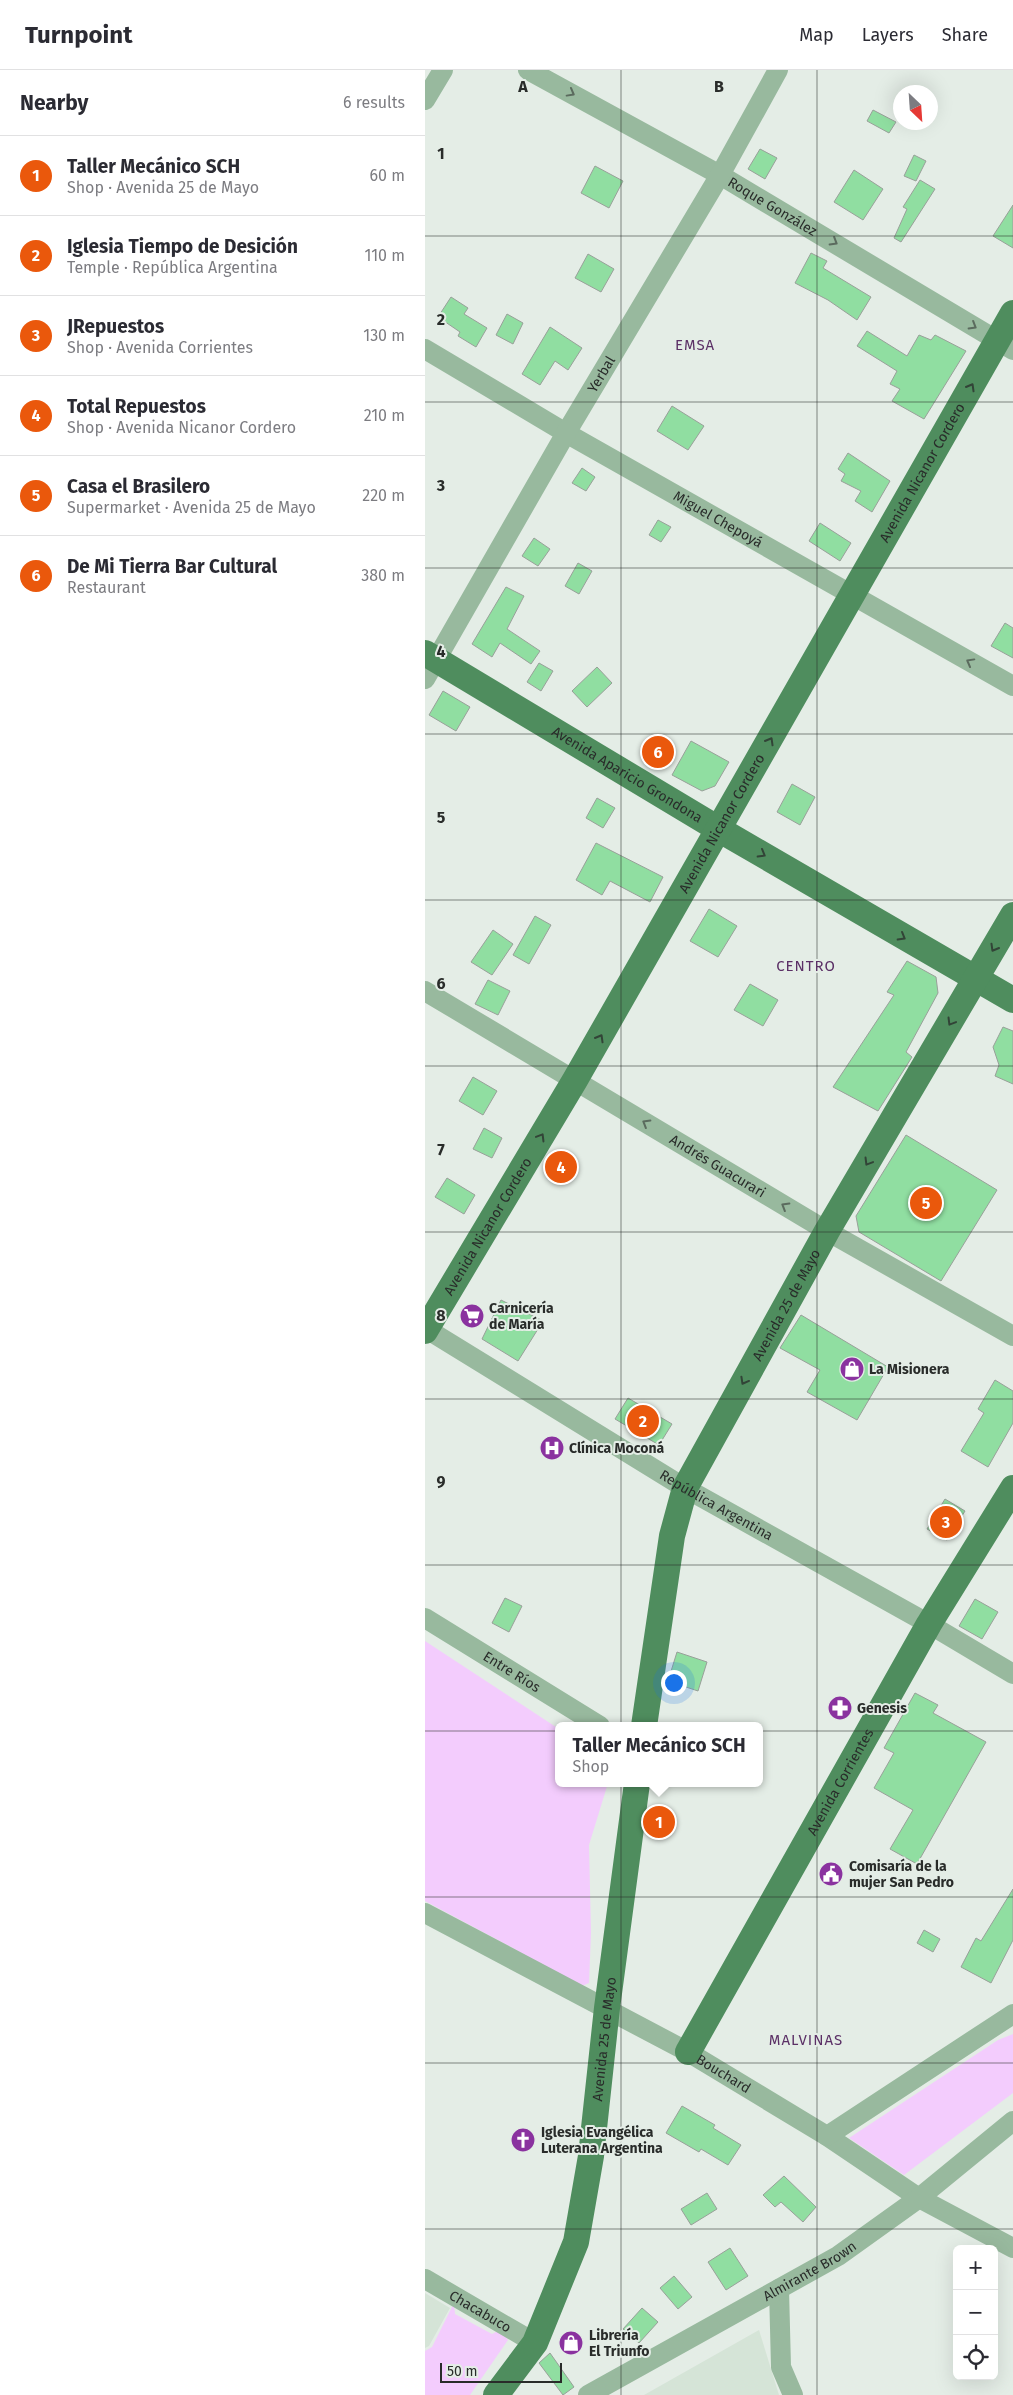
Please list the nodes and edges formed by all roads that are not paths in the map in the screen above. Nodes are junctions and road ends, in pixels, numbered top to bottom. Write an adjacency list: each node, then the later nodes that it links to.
1 (443, 70): 4 (street)
2 (528, 70): 5 (street, Roque González, one-way to 5)
3 (778, 70): 5 (street, Yerbal)
4 (425, 100)
5 (720, 175): 7 (street, Roque González, one-way to 7); 9 (street, Yerbal)
6 (1013, 313): 7 (main road, Avenida Nicanor Cordero)
7 (1005, 345): 10 (main road, Avenida Nicanor Cordero, one-way to 7)
8 (425, 349): 9 (street, Miguel Chepoyá)
9 (566, 433): 10 (street, Miguel Chepoyá); 11 (street, Yerbal)
10 (852, 596): 12 (street, Miguel Chepoyá, one-way to 10); 13 (main road, Avenida Nicanor Cordero, one-way to 10)
11 (429, 664): 13 (main road, Avenida Aparicio Grondona)
12 (1013, 686)
13 (720, 830): 15 (main road, Avenida Aparicio Grondona, one-way to 15); 18 (main road, Avenida Nicanor Cordero, one-way to 13)
14 (1013, 916): 15 (main road, Avenida 25 de Mayo, one-way to 15)
15 (975, 980): 17 (main road, Avenida Aparicio Grondona); 19 (main road, Avenida 25 de Mayo, one-way to 19)
16 (425, 991): 18 (street, Andrés Guacurari)
17 (1013, 1000)
18 (575, 1080): 19 (street, Andrés Guacurari, one-way to 18); 20 (main road, Avenida Nicanor Cordero, one-way to 18)
19 (827, 1231): 21 (street, Andrés Guacurari); 22 (main road, Avenida 25 de Mayo, one-way to 22)
20 (425, 1329): 22 (street, República Argentina)
21 (1013, 1336)
22 (685, 1488): 25 (street, República Argentina); 28 (main road, Avenida 25 de Mayo)
23 (1013, 1488): 25 (main road, Avenida Corrientes)
24 (425, 1618): 27 (street, Entre Ríos)
25 (929, 1624): 26 (street, República Argentina); 33 (main road, Avenida Corrientes)
26 (1013, 1674)
27 (594, 1722)
28 (645, 1722)
29 (636, 1787): 31 (main road, Avenida 25 de Mayo)
30 (425, 1914): 31 (street, Bouchard)
31 (607, 2008): 33 (street, Bouchard); 40 (main road, Avenida 25 de Mayo)
32 (1013, 2014): 35 (street)
33 (688, 2052): 35 (street, Bouchard)
34 (1013, 2120): 36 (street, Almirante Brown)
35 (827, 2136): 36 (street, Bouchard)
36 (919, 2198): 37 (street, Bouchard); 39 (street, Almirante Brown)
37 (1013, 2248)
38 (425, 2278): 40 (street, Chacabuco)
39 (779, 2289): 42 (street, Almirante Brown); 43 (street)
40 (535, 2343): 41 (main road, Avenida 25 de Mayo)
41 (496, 2395)
42 (588, 2395)
43 (793, 2395)

